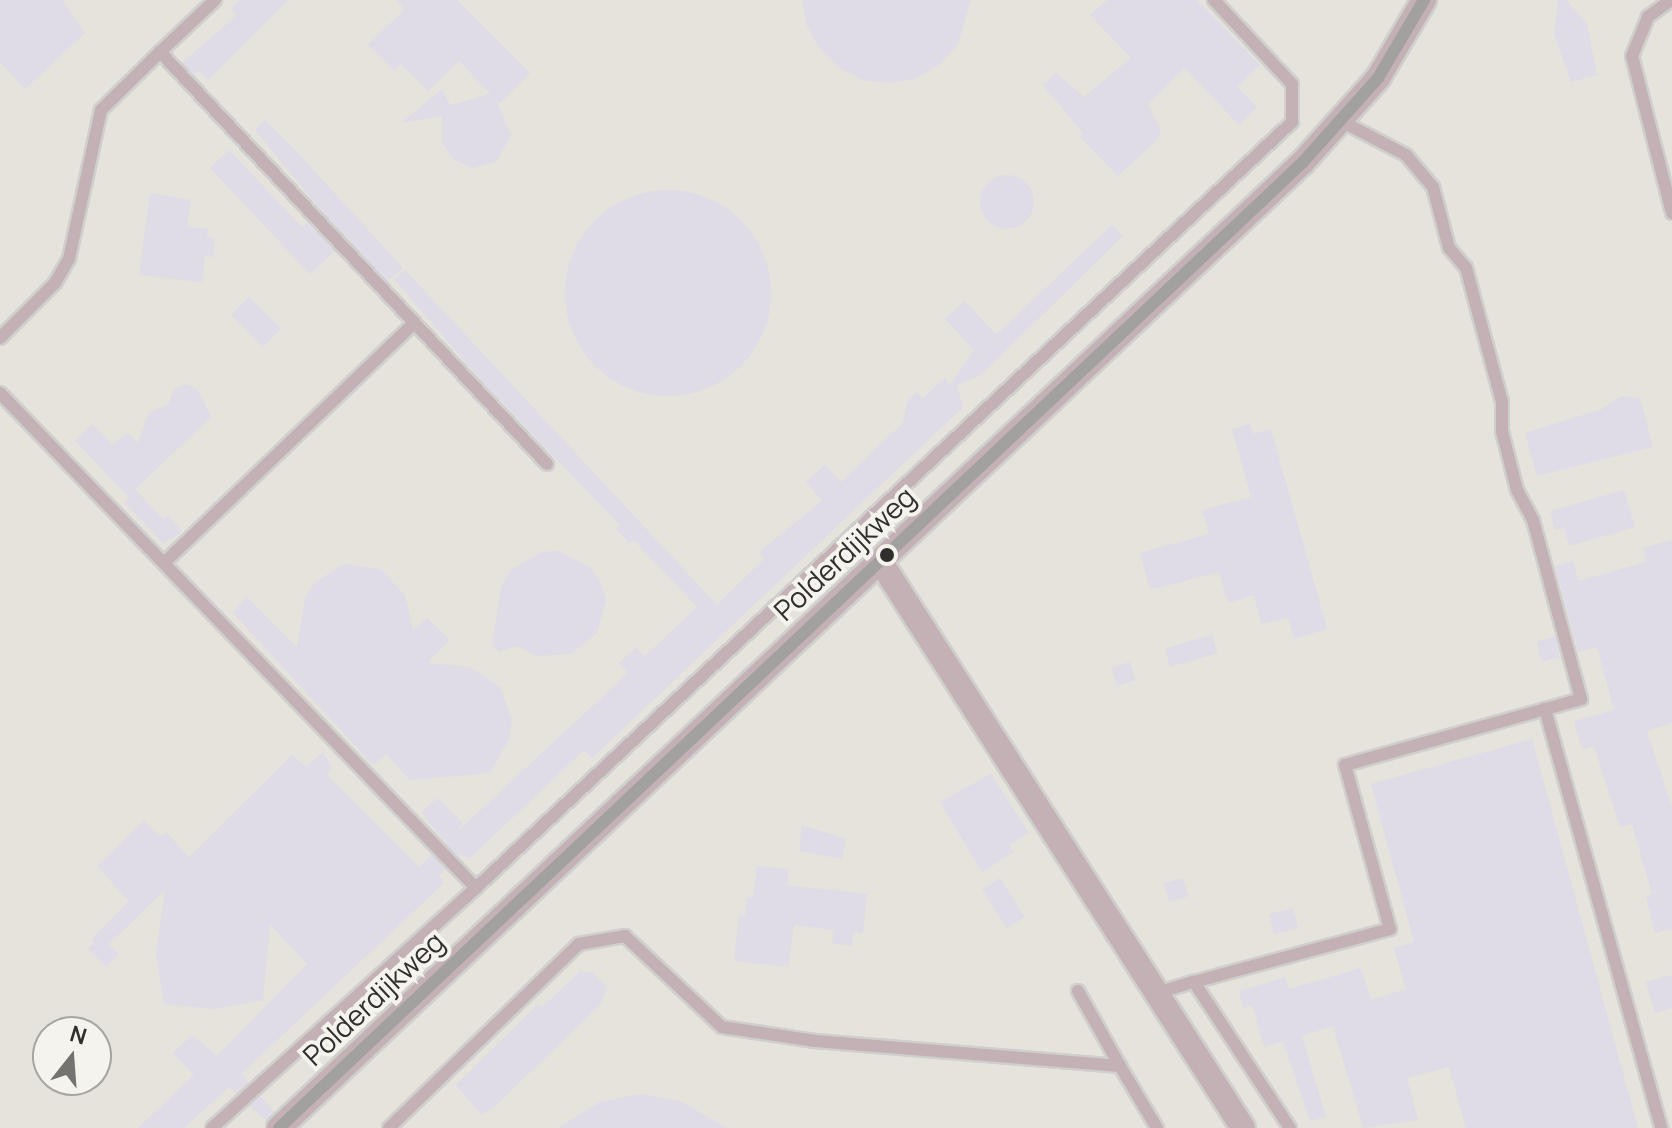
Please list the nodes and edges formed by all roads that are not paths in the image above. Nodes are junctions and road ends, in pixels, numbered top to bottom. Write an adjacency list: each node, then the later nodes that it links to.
1 (215, 0): 5 (lane)
2 (1214, 0): 15 (lane)
3 (1424, 0): 6 (street, Polderdijkweg)
4 (1671, 0): 7 (lane)
5 (160, 52): 8 (lane); 9 (lane)
6 (1341, 121): 13 (street, Polderdijkweg); 14 (lane)
7 (1672, 213)
8 (414, 323): 11 (lane); 12 (lane)
9 (0, 338)
10 (0, 393): 12 (lane)
11 (547, 464)
12 (166, 561): 15 (lane)
13 (880, 561): 18 (street); 21 (street, Polderdijkweg)
14 (1545, 709): 16 (lane); 26 (lane)
15 (476, 888): 20 (lane)
16 (1194, 982): 18 (lane); 25 (lane)
17 (1078, 991): 19 (lane)
18 (1157, 993): 24 (street)
19 (1120, 1066): 22 (lane); 23 (lane)
20 (212, 1128)
21 (279, 1128)
22 (389, 1128)
23 (1157, 1128)
24 (1243, 1128)
25 (1290, 1128)
26 (1661, 1128)

